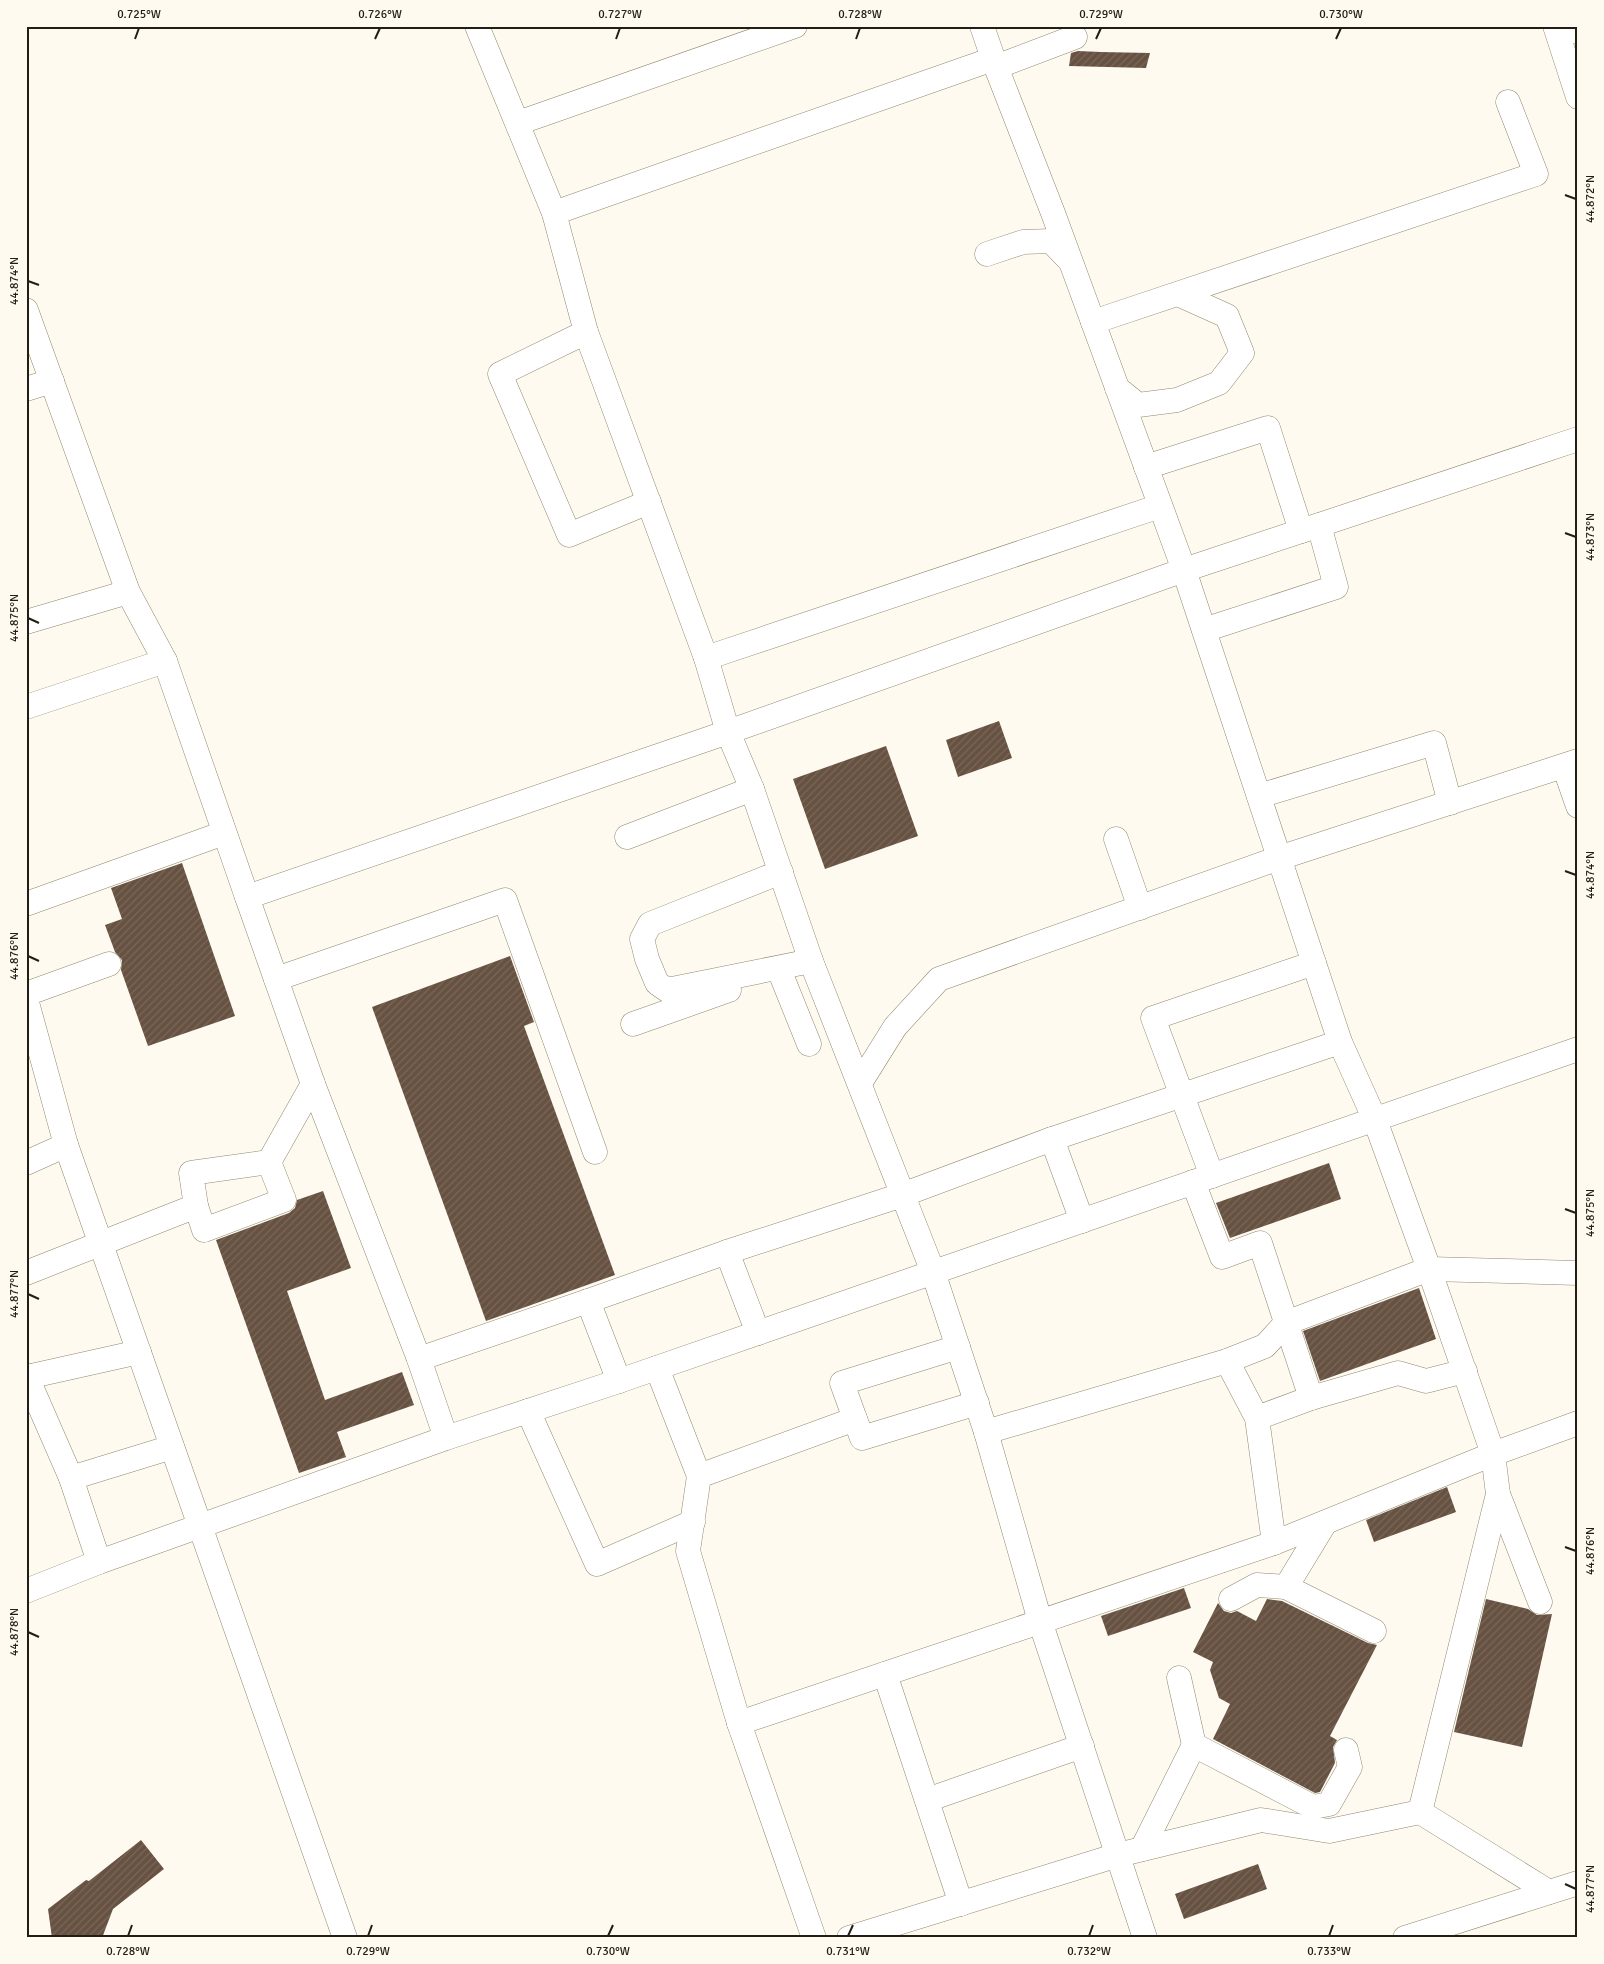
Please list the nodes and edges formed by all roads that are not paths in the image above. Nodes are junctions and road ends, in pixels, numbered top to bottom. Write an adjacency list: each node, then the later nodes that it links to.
1 (477, 26): 10 (lane)
2 (795, 26): 5 (lane)
3 (982, 26): 7 (lane)
4 (1564, 31): 8 (lane)
5 (739, 36): 10 (lane)
6 (1074, 37): 7 (lane)
7 (994, 63): 11 (lane); 12 (lane)
8 (1578, 97)
9 (1508, 102): 16 (lane)
10 (518, 123): 11 (lane)
11 (554, 213): 19 (lane)
12 (1054, 213): 13 (lane); 15 (lane)
13 (1023, 242): 14 (lane); 15 (lane)
14 (987, 254)
15 (1072, 264): 18 (lane)
16 (1178, 294): 18 (lane); 21 (lane)
17 (26, 310): 20 (lane)
18 (1093, 322): 21 (lane)
19 (586, 332): 25 (lane); 25 (lane)
20 (52, 381): 22 (lane); 29 (lane)
21 (1117, 388): 24 (lane)
22 (26, 390)
23 (1578, 440): 27 (lane)
24 (1146, 467): 26 (lane); 27 (lane)
25 (649, 502): 32 (lane)
26 (1160, 506): 28 (lane); 32 (lane)
27 (1310, 528): 28 (lane); 31 (lane)
28 (1184, 570): 31 (lane); 35 (lane)
29 (128, 592): 30 (lane); 33 (lane)
30 (26, 622)
31 (1204, 630): 38 (lane)
32 (706, 658): 35 (lane)
33 (165, 661): 34 (lane); 41 (lane)
34 (26, 707)
35 (728, 732): 37 (lane); 46 (lane)
36 (1571, 764): 39 (lane); 40 (lane)
37 (752, 789): 42 (lane); 45 (lane)
38 (1259, 796): 39 (lane); 44 (lane)
39 (1450, 803): 44 (lane)
40 (1578, 806)
41 (224, 833): 46 (lane); 47 (lane)
42 (627, 837)
43 (1116, 839): 48 (lane)
44 (1279, 858): 48 (lane); 50 (lane)
45 (781, 872): 49 (lane); 49 (lane)
46 (247, 897): 53 (lane)
47 (26, 904)
48 (1140, 908): 60 (lane)
49 (811, 961): 52 (lane); 60 (lane)
50 (1314, 963): 57 (lane); 62 (lane)
51 (109, 964): 54 (lane)
52 (780, 972): 56 (lane); 58 (lane)
53 (276, 979): 61 (lane); 66 (lane)
54 (26, 994)
55 (26, 999): 65 (lane)
56 (633, 1024)
57 (1340, 1042): 62 (lane); 63 (lane)
58 (809, 1044)
59 (1578, 1049): 63 (lane)
60 (860, 1082): 70 (lane)
61 (313, 1084): 68 (lane); 84 (lane)
62 (1182, 1095): 64 (lane); 69 (lane)
63 (1375, 1120): 69 (lane); 75 (lane)
64 (1052, 1138): 70 (lane); 72 (lane)
65 (66, 1145): 67 (lane); 73 (lane)
66 (596, 1152)
67 (26, 1162)
68 (270, 1162): 71 (lane); 71 (lane)
69 (1202, 1179): 72 (lane); 80 (lane)
70 (902, 1195): 74 (lane); 76 (lane)
71 (196, 1206): 73 (lane)
72 (1082, 1221): 76 (lane)
73 (101, 1243): 77 (lane); 83 (lane)
74 (727, 1252): 79 (lane); 81 (lane)
75 (1429, 1269): 78 (lane); 80 (lane); 87 (lane)
76 (932, 1272): 81 (lane); 82 (lane)
77 (26, 1273)
78 (1578, 1273)
79 (588, 1302): 84 (lane); 89 (lane)
80 (1286, 1323): 85 (lane); 90 (lane)
81 (758, 1333): 86 (lane)
82 (958, 1347): 91 (lane); 94 (lane)
83 (139, 1352): 88 (lane); 98 (lane)
84 (419, 1358): 97 (lane)
85 (1228, 1361): 93 (lane); 96 (lane)
86 (657, 1368): 89 (lane); 100 (lane)
87 (1465, 1371): 90 (lane); 99 (lane)
88 (27, 1376): 101 (lane)
89 (620, 1381): 92 (lane)
90 (1311, 1398): 93 (lane)
91 (977, 1402): 94 (lane); 96 (lane)
92 (528, 1411): 97 (lane); 103 (lane)
93 (1257, 1418): 106 (lane)
94 (855, 1420): 100 (lane)
95 (1578, 1423): 99 (lane)
96 (986, 1432): 112 (lane)
97 (446, 1438): 105 (lane)
98 (172, 1446): 101 (lane); 105 (lane)
99 (1493, 1454): 102 (lane); 104 (lane)
100 (699, 1476): 103 (lane)
101 (72, 1478): 107 (lane)
102 (1498, 1494): 111 (lane); 121 (lane)
103 (693, 1522): 116 (lane)
104 (1325, 1523): 106 (lane); 108 (lane)
105 (200, 1526): 107 (lane); 127 (lane)
106 (1274, 1543): 112 (lane)
107 (99, 1562): 109 (lane)
108 (1286, 1587): 110 (lane); 113 (lane)
109 (26, 1591)
110 (1231, 1599)
111 (1540, 1602)
112 (1040, 1620): 114 (lane); 118 (lane)
113 (1374, 1631)
114 (885, 1674): 116 (lane); 120 (lane)
115 (1179, 1678): 117 (lane)
116 (739, 1723): 128 (lane)
117 (1194, 1745): 119 (lane); 122 (lane)
118 (1082, 1746): 120 (lane); 123 (lane)
119 (1346, 1750)
120 (927, 1800): 126 (lane)
121 (1420, 1812): 122 (lane); 125 (lane)
122 (1142, 1849): 123 (lane)
123 (1118, 1855): 126 (lane); 130 (lane)
124 (1578, 1883): 125 (lane)
125 (1549, 1892): 131 (lane)
126 (961, 1904): 129 (lane)
127 (346, 1938)
128 (814, 1938)
129 (849, 1938)
130 (1145, 1938)
131 (1405, 1938)

